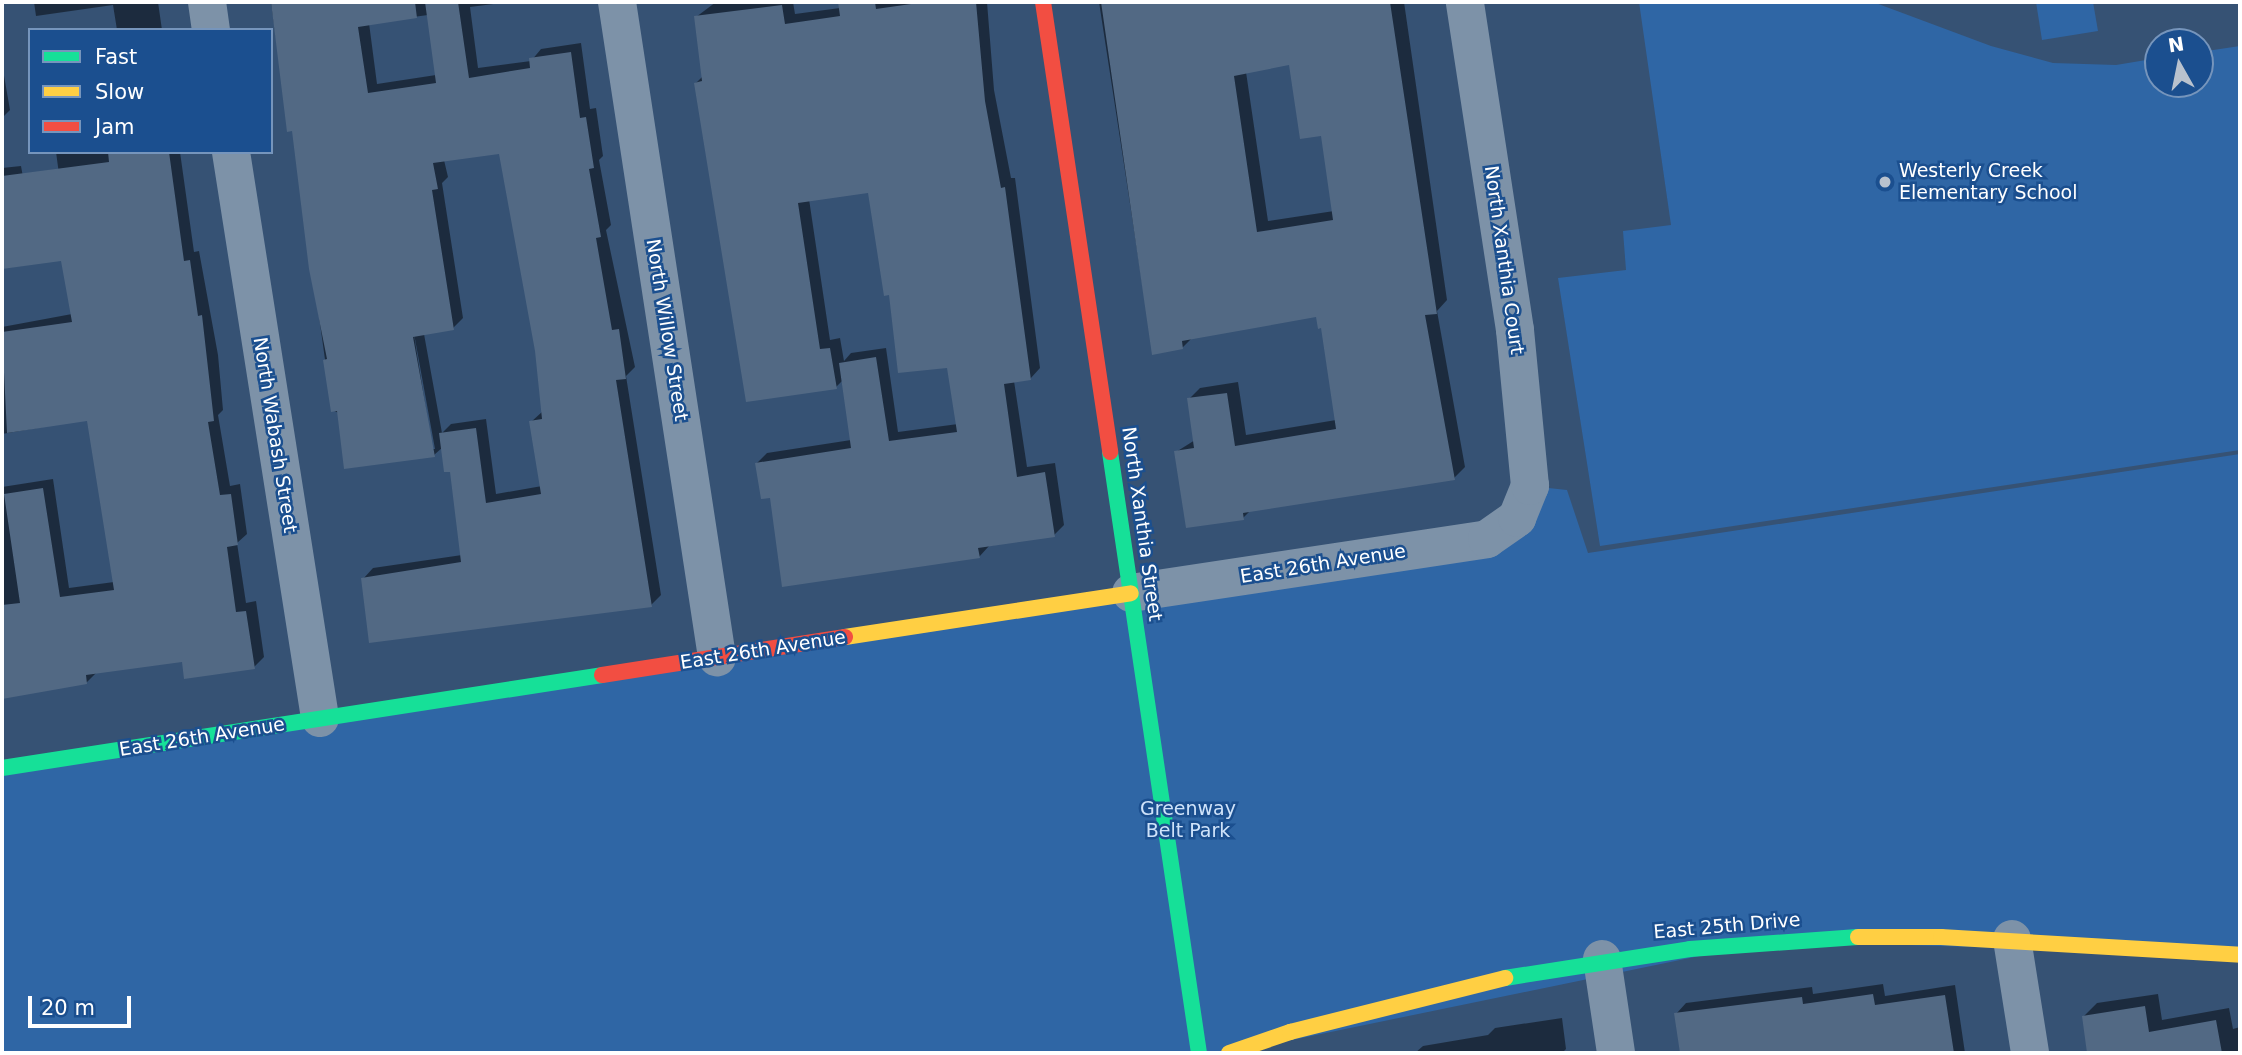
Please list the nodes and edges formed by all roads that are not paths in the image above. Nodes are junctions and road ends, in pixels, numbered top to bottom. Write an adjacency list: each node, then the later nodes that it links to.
1 (207, 2): 5 (street)
2 (617, 2): 9 (street, North Willow Street)
3 (1043, 2): 8 (street, North Xanthia Street)
4 (1465, 2): 7 (street, North Xanthia Court)
5 (211, 28)
6 (231, 154): 10 (street, North Wabash Street)
7 (1517, 518): 8 (street, East 26th Avenue)
8 (1131, 593): 9 (street, East 26th Avenue); 15 (street, North Xanthia Street)
9 (717, 657): 10 (street, East 26th Avenue)
10 (320, 718): 11 (street, East 26th Avenue)
11 (2, 768)
12 (2012, 939): 13 (street, East 25th Drive); 14 (street, East 25th Drive); 18 (street)
13 (2240, 955)
14 (1602, 959): 16 (street, East 25th Drive); 17 (street)
15 (1199, 1053)
16 (1228, 1053)
17 (1616, 1053)
18 (2030, 1053)

